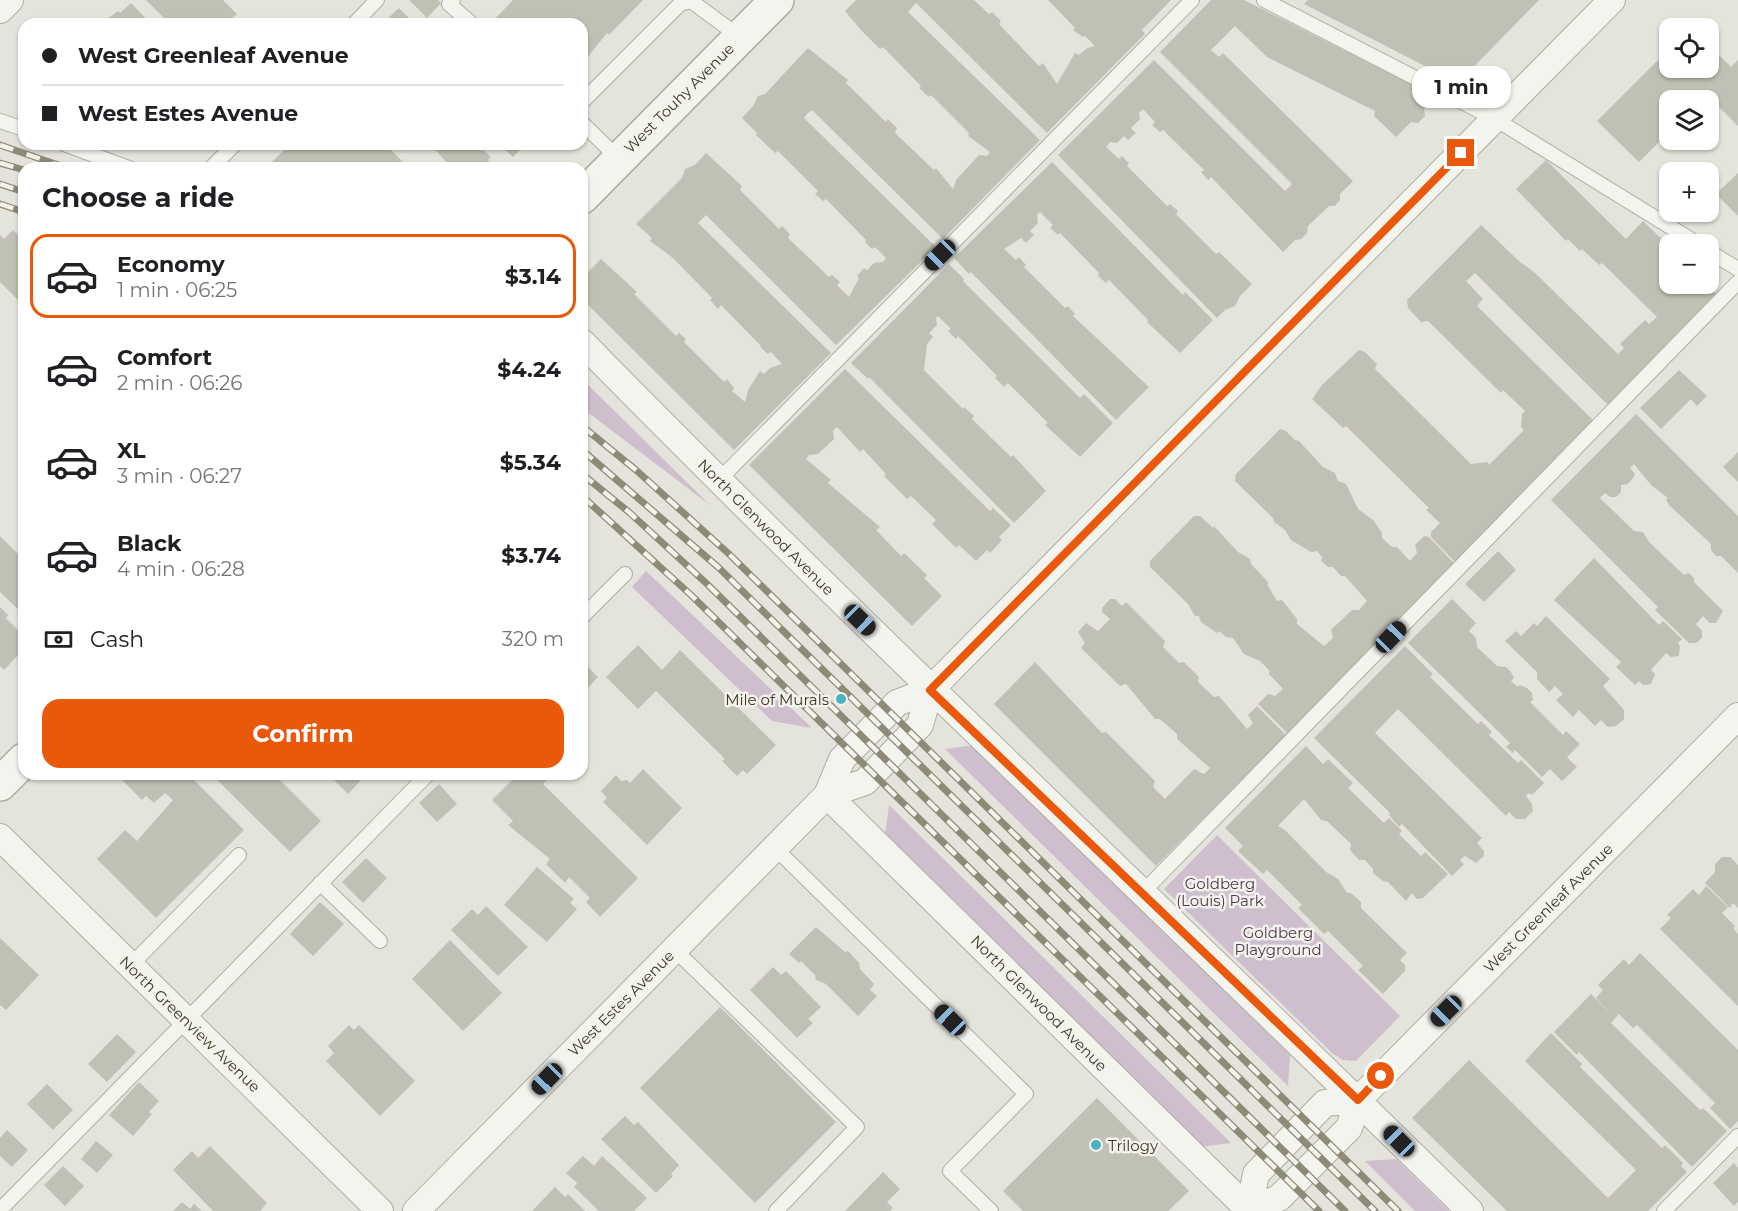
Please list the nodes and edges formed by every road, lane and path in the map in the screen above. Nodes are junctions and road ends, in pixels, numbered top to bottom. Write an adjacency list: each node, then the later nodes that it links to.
1 (10, 0): 8 (street)
2 (377, 0): 9 (lane)
3 (453, 0): 10 (lane)
4 (777, 0): 11 (street, West Touhy Avenue)
5 (1192, 0): 28 (lane)
6 (1264, 0): 13 (lane)
7 (1612, 0): 13 (street, West Estes Avenue)
8 (0, 10)
9 (360, 18)
10 (464, 18)
11 (740, 38): 12 (lane); 19 (street, West Touhy Avenue)
12 (588, 96)
13 (1494, 120): 23 (lane); 31 (street, West Estes Avenue)
14 (0, 121): 15 (lane)
15 (18, 127)
16 (588, 129): 19 (lane)
17 (80, 150): 20 (lane)
18 (229, 150): 21 (lane)
19 (619, 159): 22 (street, West Touhy Avenue)
20 (113, 162)
21 (217, 162)
22 (588, 191)
23 (1682, 234)
24 (1719, 258): 25 (lane)
25 (1738, 269)
26 (1738, 282): 41 (lane)
27 (588, 348): 28 (street, North Glenwood Avenue)
28 (718, 481): 31 (street, North Glenwood Avenue)
29 (625, 574): 30 (lane)
30 (588, 611)
31 (930, 690): 36 (street, West Estes Avenue); 41 (street, North Glenwood Avenue)
32 (1738, 716): 46 (street, West Greenleaf Avenue)
33 (18, 766): 35 (street)
34 (422, 780): 40 (lane)
35 (0, 784)
36 (827, 795): 38 (street, West Estes Avenue); 49 (street, North Glenwood Avenue)
37 (0, 837): 44 (street, North Greenview Avenue)
38 (775, 848): 43 (street, West Estes Avenue); 53 (lane)
39 (239, 855): 44 (lane)
40 (320, 883): 42 (lane); 45 (lane)
41 (1142, 893): 46 (street, North Glenwood Avenue)
42 (380, 941)
43 (674, 949): 51 (street, West Estes Avenue); 52 (lane)
44 (130, 966): 45 (street, North Greenview Avenue)
45 (186, 1020): 48 (lane); 50 (street, North Greenview Avenue)
46 (1358, 1100): 49 (street, West Greenleaf Avenue); 49 (street); 54 (street, North Glenwood Avenue)
47 (1738, 1136): 55 (lane)
48 (0, 1210)
49 (1249, 1210)
50 (380, 1211)
51 (416, 1211)
52 (776, 1211)
53 (991, 1211)
54 (1470, 1211)
55 (1664, 1211)

